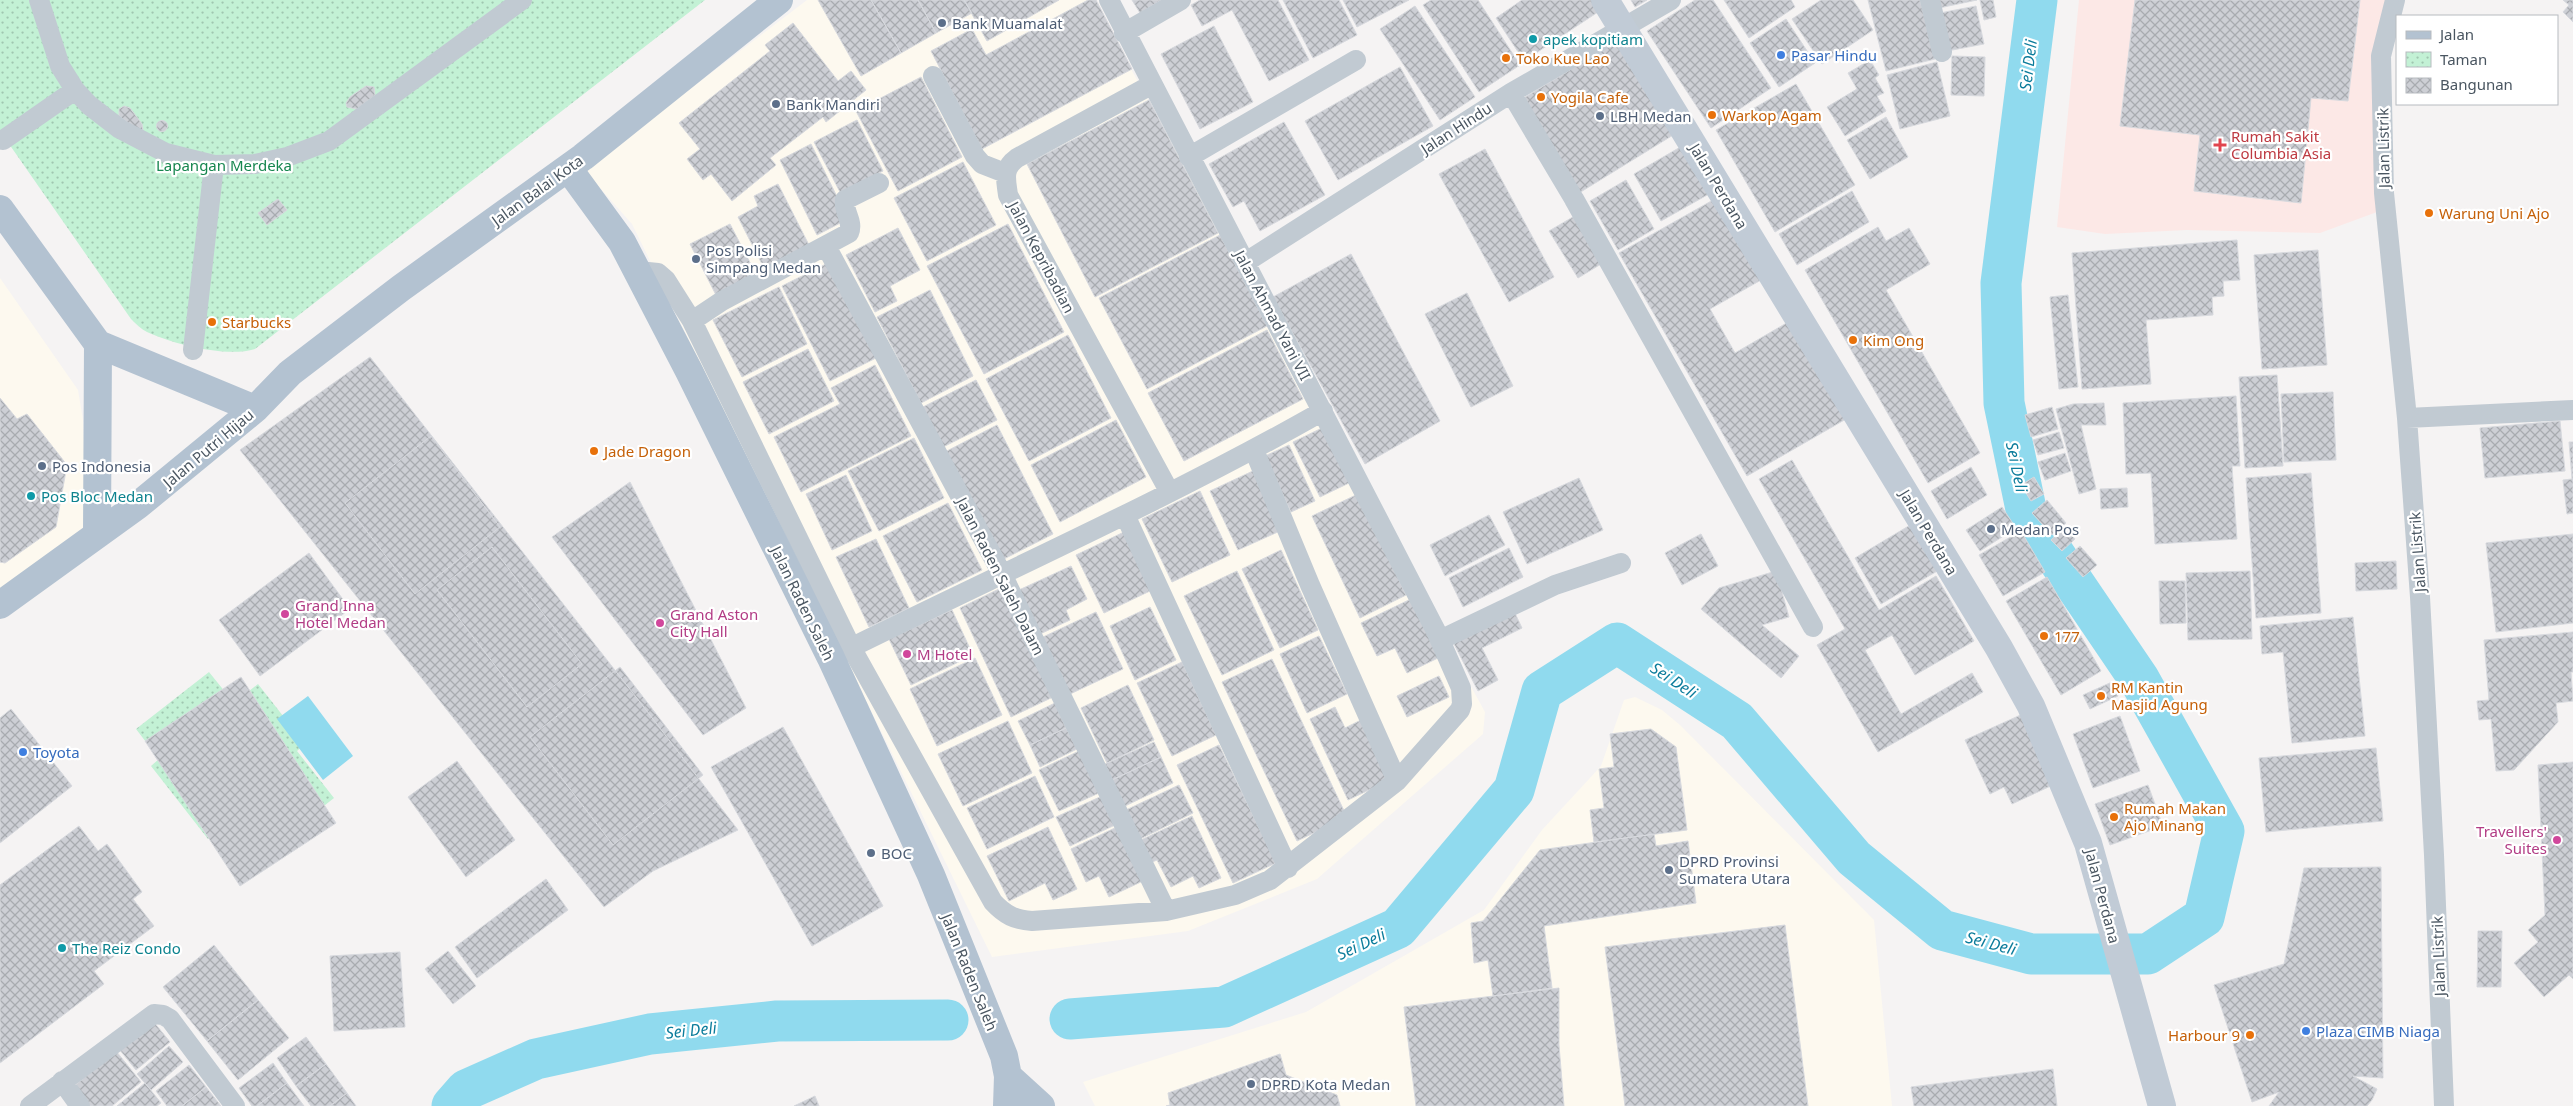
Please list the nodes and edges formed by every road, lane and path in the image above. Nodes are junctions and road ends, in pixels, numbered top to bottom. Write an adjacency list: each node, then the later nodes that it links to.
1 (38, 0): 16 (street)
2 (522, 0): 20 (street)
3 (779, 0): 21 (main road, Jalan Balai Kota)
4 (1109, 0): 11 (street, Jalan Ahmad Yani VII)
5 (1181, 0): 11 (street)
6 (1606, 0): 10 (main road, Jalan Perdana)
7 (1671, 0): 10 (street, Jalan Hindu)
8 (1930, 0): 12 (street)
9 (2396, 0): 36 (street, Jalan Listrik)
10 (1622, 26): 17 (street, Jalan Hindu); 57 (main road, Jalan Perdana)
11 (1124, 33): 15 (street, Jalan Ahmad Yani VII)
12 (1942, 52)
13 (1356, 60): 19 (street)
14 (933, 76): 22 (street)
15 (1151, 85): 19 (street, Jalan Ahmad Yani VII); 22 (street)
16 (75, 90): 18 (street); 20 (street)
17 (1511, 93): 26 (street, Jalan Hindu); 44 (street)
18 (3, 140)
19 (1189, 157): 26 (street, Jalan Ahmad Yani VII)
20 (214, 165): 30 (street)
21 (568, 168): 27 (main road, Jalan Raden Saleh); 32 (main road, Jalan Balai Kota)
22 (1004, 173): 38 (street, Jalan Kepribadian)
23 (878, 183): 25 (street)
24 (0, 209): 29 (main road)
25 (826, 246): 28 (street); 42 (street, Jalan Raden Saleh Dalam)
26 (1246, 262): 35 (street, Jalan Ahmad Yani VII)
27 (638, 271): 28 (street); 31 (main road, Jalan Raden Saleh)
28 (692, 321): 31 (street)
29 (98, 344): 33 (main road); 40 (main road)
30 (193, 350)
31 (700, 364): 46 (main road, Jalan Raden Saleh)
32 (290, 373): 33 (main road, Jalan Putri Hijau)
33 (255, 409): 40 (main road, Jalan Putri Hijau)
34 (2573, 410): 36 (street)
35 (1323, 411): 37 (street); 45 (street, Jalan Ahmad Yani VII)
36 (2406, 418): 58 (street, Jalan Listrik)
37 (1254, 450): 38 (street); 47 (street)
38 (1169, 491): 39 (street)
39 (1126, 515): 42 (street); 48 (street)
40 (97, 534): 43 (main road, Jalan Putri Hijau)
41 (1622, 563): 45 (street)
42 (1002, 574): 46 (street); 49 (street, Jalan Raden Saleh Dalam)
43 (0, 606)
44 (1813, 627)
45 (1438, 635): 47 (street, Jalan Ahmad Yani VII)
46 (841, 653): 49 (street, Jalan Ahmad Yani VII); 50 (main road, Jalan Raden Saleh)
47 (1397, 781): 48 (street, Jalan Ahmad Yani VII)
48 (1288, 868): 49 (street, Jalan Ahmad Yani VII)
49 (1166, 911)
50 (1006, 1066): 55 (main road); 56 (main road)
51 (62, 1081): 52 (street); 53 (street); 54 (street)
52 (30, 1106)
53 (80, 1106)
54 (235, 1106)
55 (1006, 1106)
56 (1041, 1106)
57 (2162, 1106)
58 (2444, 1106)

